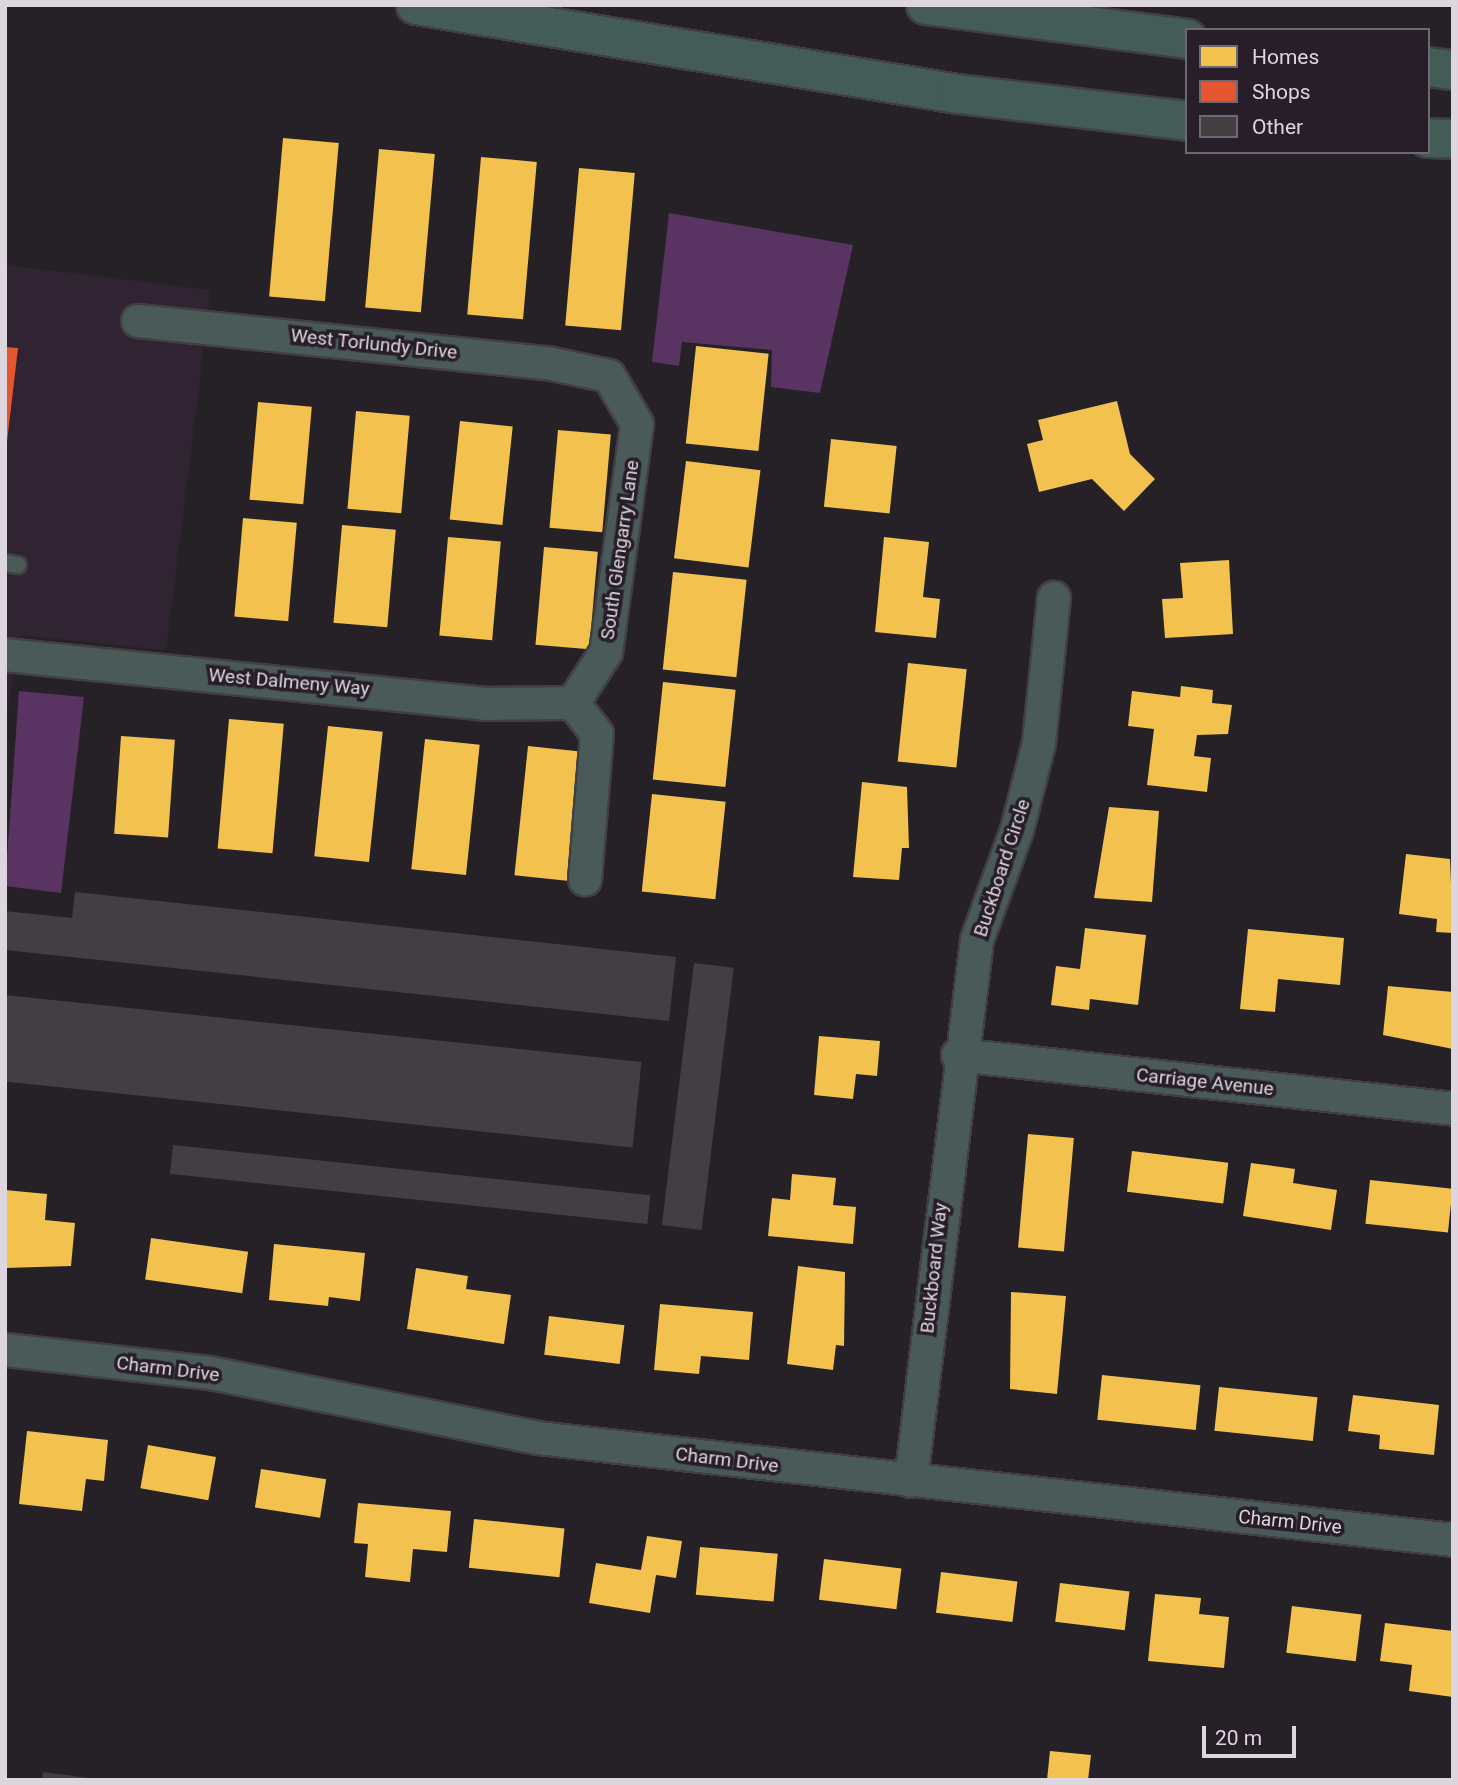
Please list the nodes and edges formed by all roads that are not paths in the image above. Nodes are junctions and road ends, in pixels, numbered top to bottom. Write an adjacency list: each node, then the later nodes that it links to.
1 (416, 5): 6 (highway)
2 (926, 5): 3 (highway)
3 (1185, 39)
4 (1430, 67): 5 (highway)
5 (1453, 70)
6 (1185, 121)
7 (1430, 138): 8 (highway)
8 (1453, 139)
9 (138, 321): 10 (street, West Torlundy Drive)
10 (609, 376): 13 (street, South Glengarry Lane)
11 (1054, 598): 15 (street, Buckboard Circle)
12 (5, 655): 13 (street, West Dalmeny Way)
13 (573, 703): 14 (street)
14 (585, 880)
15 (958, 1055): 16 (street, Carriage Avenue); 18 (street, Buckboard Way)
16 (1453, 1109)
17 (5, 1350): 18 (street, Charm Drive)
18 (911, 1481): 19 (street, Charm Drive)
19 (1453, 1540)

